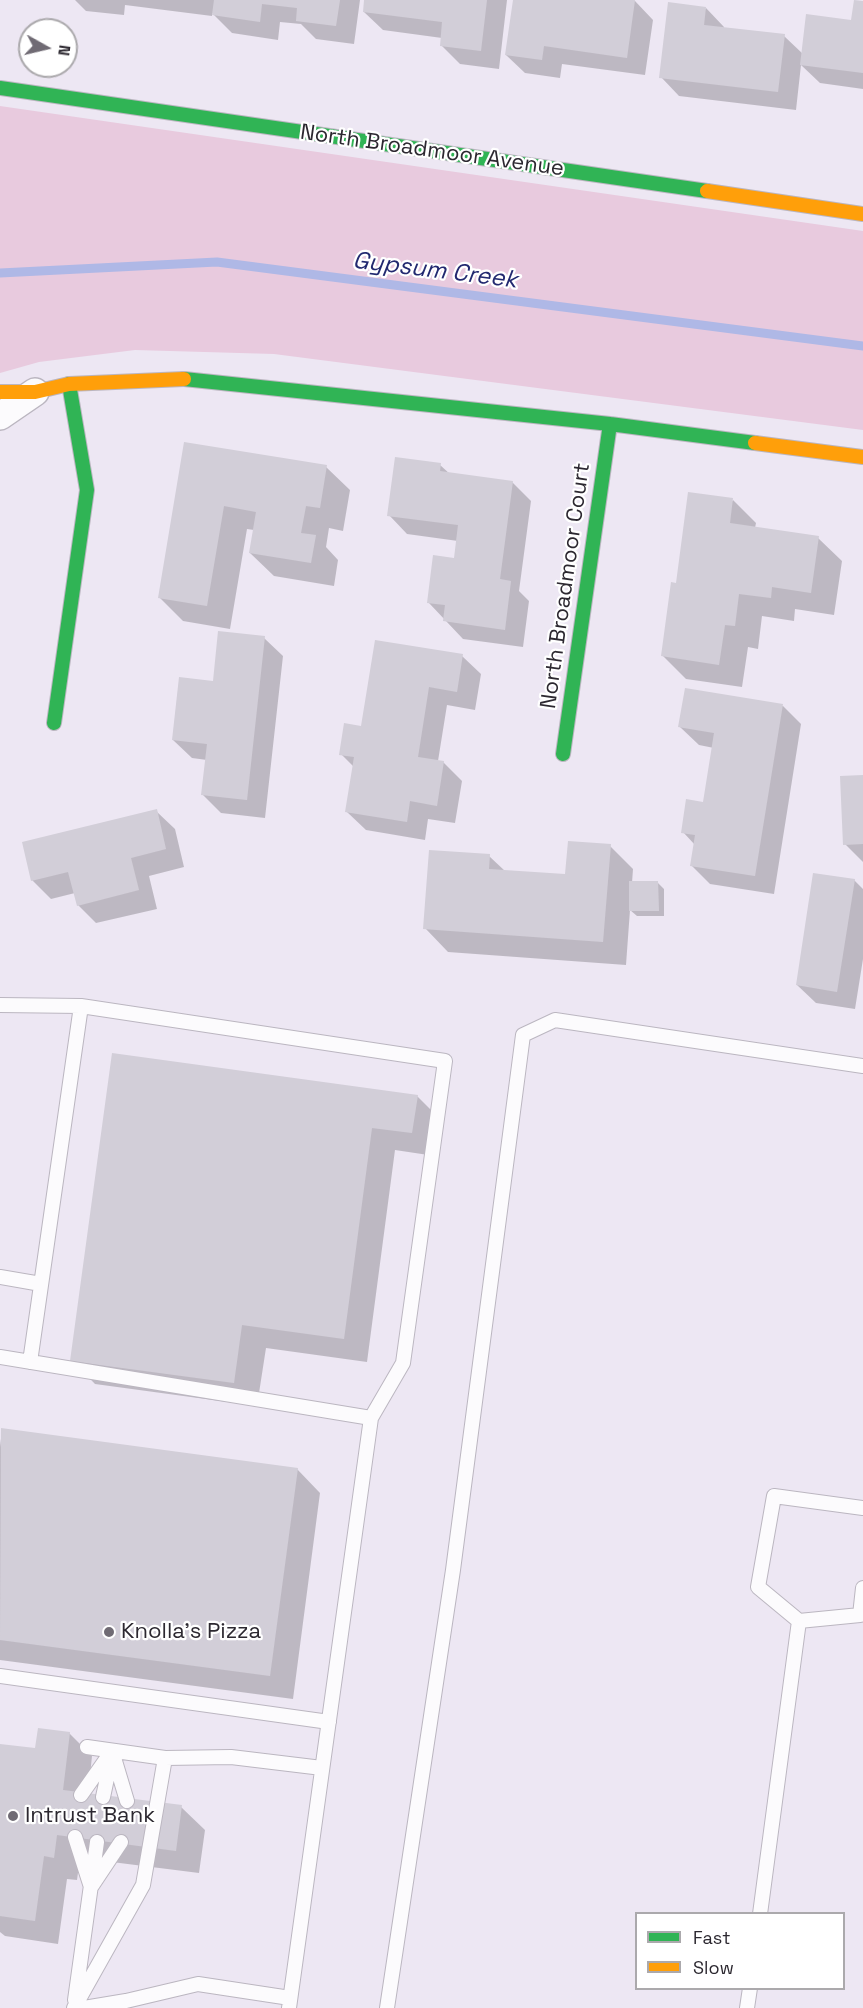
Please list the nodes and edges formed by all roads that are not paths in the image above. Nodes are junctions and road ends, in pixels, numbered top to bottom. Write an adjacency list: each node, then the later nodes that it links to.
1 (0, 88): 2 (street, North Broadmoor Avenue)
2 (863, 213)
3 (69, 384): 5 (street); 7 (street); 9 (street)
4 (0, 392): 5 (street)
5 (35, 392): 6 (street)
6 (0, 416)
7 (610, 424): 8 (street); 10 (street, North Broadmoor Court)
8 (863, 457)
9 (54, 723)
10 (563, 754)
11 (0, 1005): 12 (lane)
12 (81, 1006): 15 (lane); 18 (lane)
13 (863, 1066): 40 (lane)
14 (0, 1278): 15 (lane)
15 (41, 1284): 17 (lane)
16 (0, 1357): 17 (lane)
17 (30, 1362): 18 (lane)
18 (371, 1418): 23 (lane)
19 (863, 1508): 21 (lane)
20 (863, 1588): 21 (lane)
21 (799, 1622): 35 (lane)
22 (0, 1676): 23 (lane)
23 (329, 1722): 27 (lane)
24 (87, 1747): 25 (lane)
25 (112, 1751): 26 (lane); 28 (lane); 29 (lane); 30 (lane)
26 (165, 1758): 27 (lane); 38 (lane)
27 (322, 1768): 37 (lane)
28 (81, 1795)
29 (103, 1797)
30 (127, 1801)
31 (75, 1837): 34 (lane)
32 (97, 1842): 34 (lane)
33 (121, 1842): 34 (lane)
34 (91, 1887): 38 (lane)
35 (760, 1912)
36 (750, 1990): 41 (lane)
37 (290, 2003): 39 (lane)
38 (74, 2008)
39 (84, 2008)
40 (387, 2008)
41 (747, 2008)

